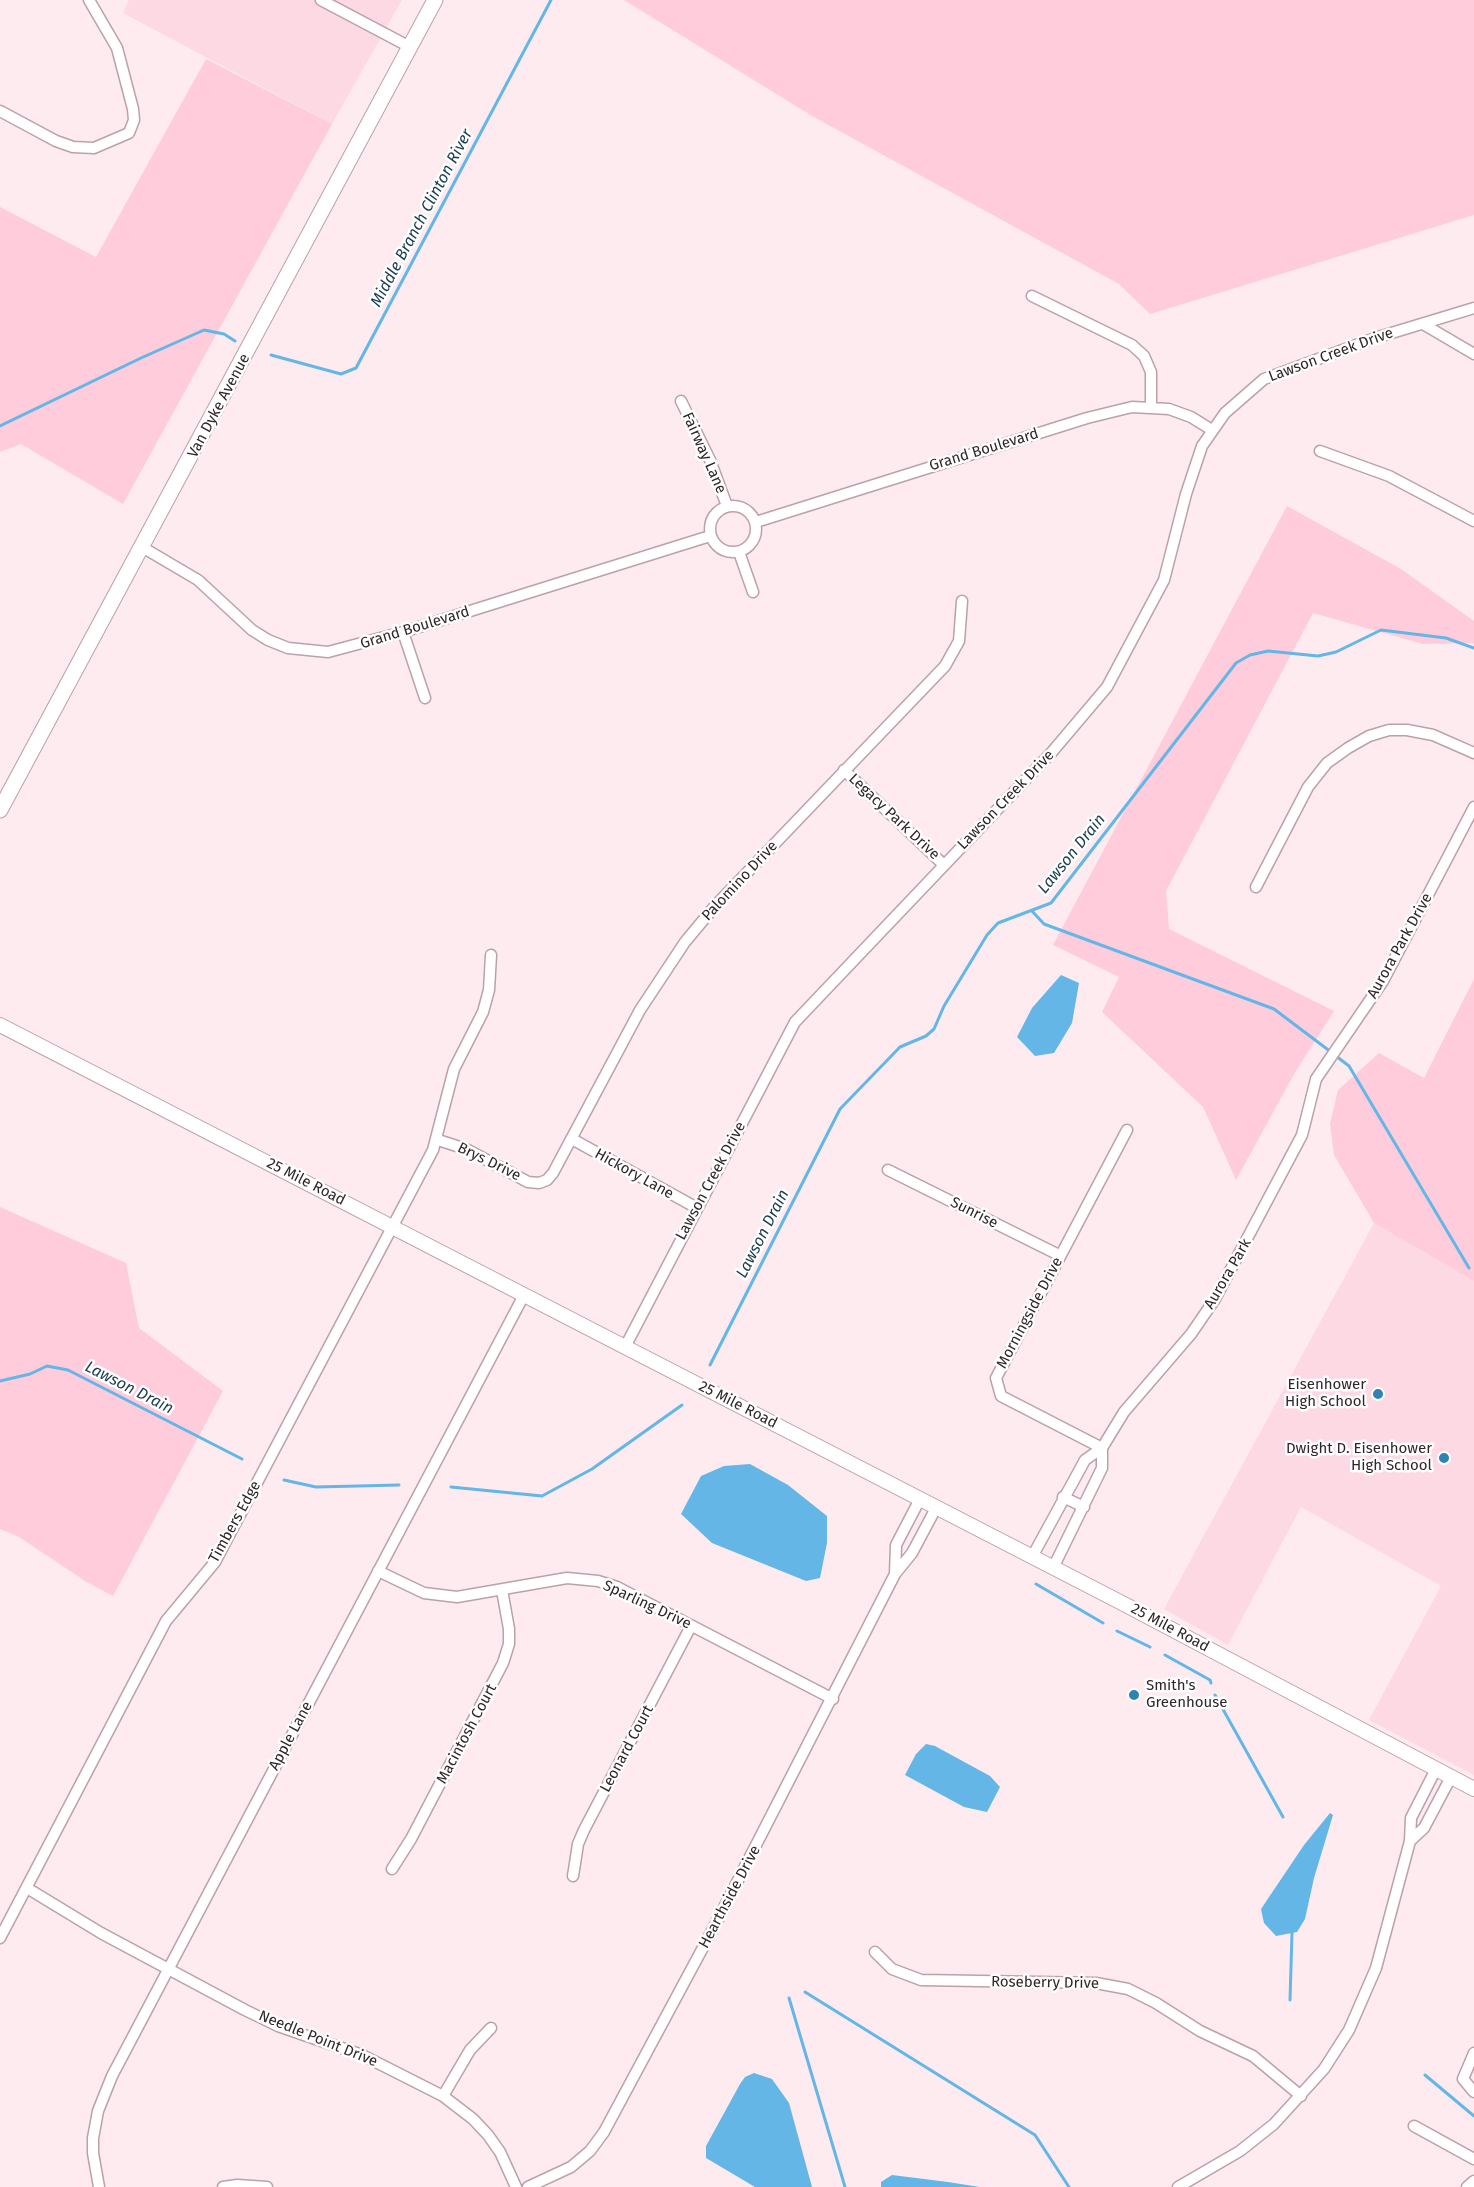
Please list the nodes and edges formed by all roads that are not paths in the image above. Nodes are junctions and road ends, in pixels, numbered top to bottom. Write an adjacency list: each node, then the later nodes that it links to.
1 (89, 0): 5 (street)
2 (321, 0): 4 (street)
3 (435, 0): 4 (main road, Van Dyke Avenue)
4 (410, 47): 18 (main road, Van Dyke Avenue)
5 (0, 111)
6 (1032, 296): 11 (street)
7 (1474, 308): 8 (street, Lawson Creek Drive)
8 (1423, 324): 9 (street); 12 (street, Lawson Creek Drive)
9 (1474, 354)
10 (681, 401): 14 (street, Fairway Lane)
11 (1151, 406): 12 (street, Grand Boulevard); 16 (street, Grand Boulevard)
12 (1212, 430): 28 (street, Lawson Creek Drive)
13 (1320, 451): 15 (street)
14 (727, 506): 16 (street); 17 (street)
15 (1474, 520)
16 (756, 522): 19 (street)
17 (710, 536): 19 (street); 22 (street, Grand Boulevard)
18 (142, 547): 22 (street, Grand Boulevard); 27 (main road, Van Dyke Avenue)
19 (739, 552): 20 (street)
20 (753, 592)
21 (962, 601): 25 (street, Palomino Drive)
22 (403, 632): 23 (street)
23 (424, 698)
24 (1474, 753): 29 (street)
25 (844, 770): 28 (street, Legacy Park Drive); 34 (street, Palomino Drive)
26 (1474, 807): 32 (street, Aurora Park Drive)
27 (0, 810)
28 (944, 865): 38 (street, Lawson Creek Drive)
29 (1256, 887)
30 (491, 955): 35 (street, Timbers Edge)
31 (0, 1025): 39 (street, 25 Mile Road)
32 (1316, 1079): 43 (street, Aurora Park)
33 (1127, 1130): 40 (street, Morningside Drive)
34 (572, 1139): 37 (street, Palomino Drive); 38 (street, Hickory Lane)
35 (438, 1140): 37 (street, Brys Drive); 39 (street, Timbers Edge)
36 (888, 1170): 40 (street, Sunrise)
37 (539, 1183)
38 (697, 1208): 42 (street, Lawson Creek Drive)
39 (391, 1226): 41 (street, 25 Mile Road); 61 (street, Timbers Edge)
40 (1059, 1255): 43 (street, Morningside Drive)
41 (524, 1295): 42 (street, 25 Mile Road); 50 (street, Apple Lane)
42 (625, 1347): 45 (street, 25 Mile Road)
43 (1102, 1448): 44 (street, Aurora Park); 46 (street, Aurora Park)
44 (1063, 1497): 46 (street); 48 (street, Aurora Park)
45 (920, 1499): 47 (street, 25 Mile Road); 51 (street, Hearthside Drive)
46 (1084, 1507): 49 (street, Aurora Park)
47 (936, 1508): 48 (street, 25 Mile Road); 51 (street, Hearthside Drive)
48 (1032, 1557): 49 (street, 25 Mile Road)
49 (1053, 1568): 55 (street, 25 Mile Road)
50 (378, 1572): 52 (street, Sparling Drive); 64 (street, Apple Lane)
51 (895, 1574): 54 (street, Hearthside Drive)
52 (502, 1590): 53 (street, Sparling Drive); 59 (street, Macintosh Court)
53 (692, 1626): 54 (street, Sparling Drive); 60 (street, Leonard Court)
54 (833, 1699): 78 (street, Hearthside Drive)
55 (1436, 1768): 56 (street, 25 Mile Road); 58 (street)
56 (1451, 1777): 57 (street, 25 Mile Road); 58 (street)
57 (1474, 1789)
58 (1410, 1842): 69 (street)
59 (392, 1869)
60 (573, 1876)
61 (27, 1888): 62 (street, Timbers Edge); 64 (street, Needle Point Drive)
62 (0, 1938)
63 (875, 1952): 69 (street, Roseberry Drive)
64 (168, 1970): 68 (street, Needle Point Drive); 74 (street, Apple Lane)
65 (491, 2028): 68 (street)
66 (1474, 2053): 67 (street)
67 (1474, 2092)
68 (443, 2096): 77 (street, Needle Point Drive)
69 (1301, 2096): 73 (street)
70 (1414, 2126): 71 (street)
71 (1474, 2159)
72 (1474, 2181): 80 (street)
73 (1195, 2183): 79 (street)
74 (99, 2187)
75 (224, 2187): 76 (street)
76 (267, 2187)
77 (516, 2187)
78 (528, 2187)
79 (1178, 2187)
80 (1467, 2187)

